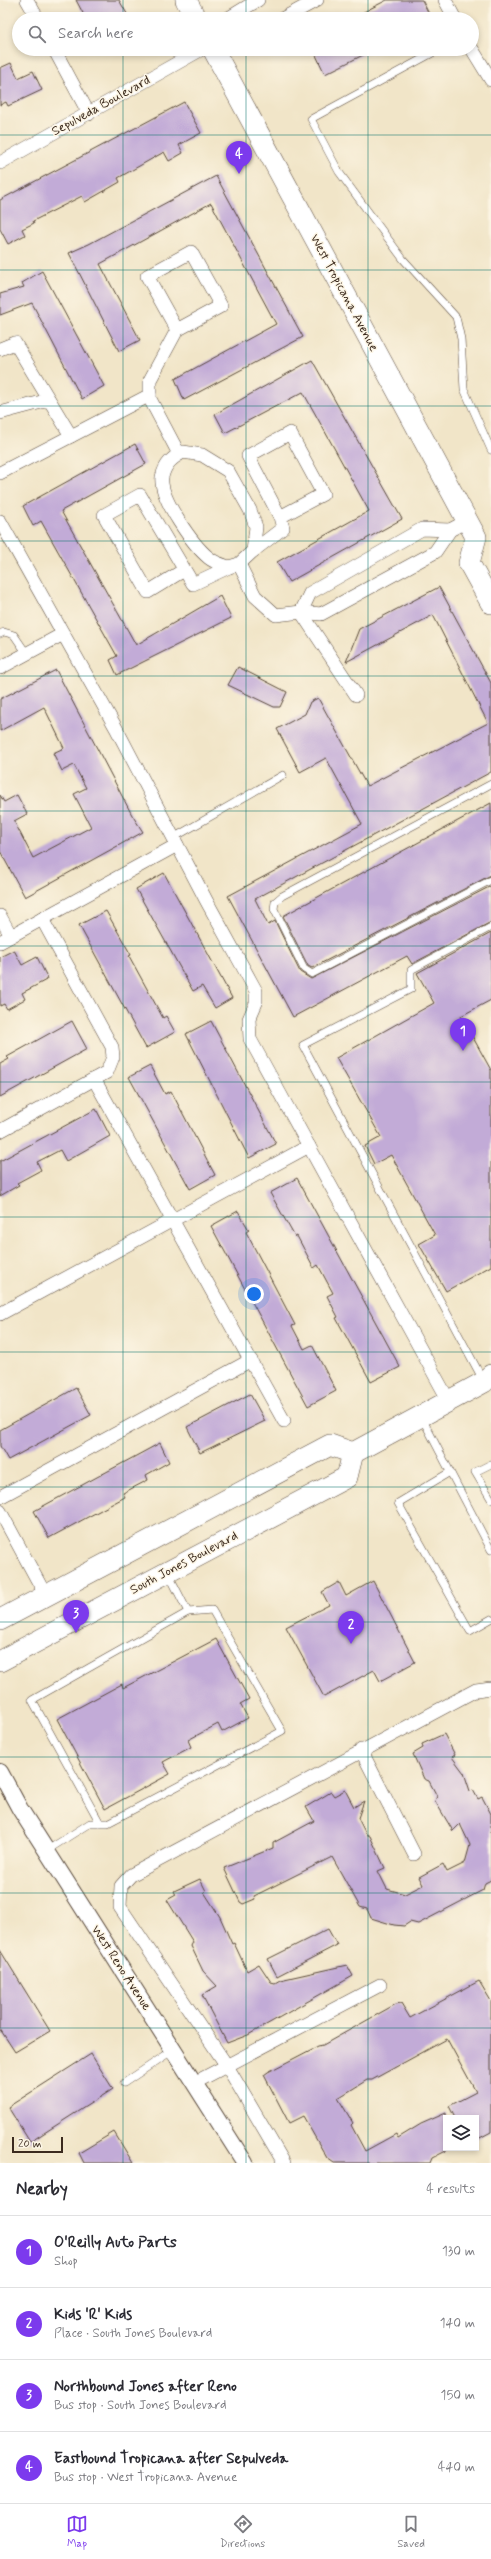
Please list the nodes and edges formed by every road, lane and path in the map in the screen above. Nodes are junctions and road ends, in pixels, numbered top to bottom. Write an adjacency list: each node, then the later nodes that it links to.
1 (27, 0): 6 (street)
2 (186, 0): 7 (main road)
3 (258, 0): 8 (street)
4 (317, 0): 9 (street)
5 (445, 0): 10 (street)
6 (34, 12)
7 (192, 12)
8 (239, 12)
9 (295, 12)
10 (451, 12)
11 (58, 56): 17 (street)
12 (190, 56): 17 (street, Sepulveda Boulevard)
13 (217, 56): 30 (main road, West Tropicana Avenue)
14 (427, 56): 25 (lane)
15 (476, 56): 16 (street)
16 (491, 80)
17 (90, 114): 18 (street, Sepulveda Boulevard)
18 (0, 163)
19 (177, 330): 19 (street); 21 (street)
20 (0, 349): 22 (street)
21 (150, 396): 24 (street); 26 (street)
22 (49, 400): 23 (street); 24 (street)
23 (0, 413)
24 (71, 436): 27 (street)
25 (491, 450)
26 (179, 454): 31 (street); 32 (street)
27 (0, 473)
28 (280, 517): 28 (street); 31 (street)
29 (0, 522): 37 (street)
30 (471, 532): 34 (main road); 35 (street); 35 (street)
31 (253, 551): 32 (street)
32 (234, 565): 33 (street); 35 (street)
33 (184, 570): 33 (street)
34 (491, 603)
35 (301, 612): 40 (street)
36 (0, 634): 38 (lane)
37 (64, 634): 38 (street); 43 (street)
38 (27, 654): 39 (street)
39 (0, 668)
40 (356, 695)
41 (283, 775): 43 (lane)
42 (491, 784): 44 (lane)
43 (175, 842): 46 (street); 51 (street)
44 (491, 880)
45 (0, 916): 48 (street)
46 (42, 919): 48 (street); 49 (street)
47 (491, 927): 55 (lane)
48 (6, 939)
49 (94, 1080): 50 (street); 52 (street)
50 (0, 1131)
51 (309, 1146): 52 (street); 56 (street)
52 (172, 1219): 53 (street); 54 (street)
53 (0, 1314)
54 (251, 1360): 58 (street); 62 (street)
55 (489, 1379): 56 (main road)
56 (449, 1401): 57 (main road)
57 (421, 1416): 59 (main road); 61 (lane)
58 (284, 1421)
59 (353, 1453): 66 (main road, South Jones Boulevard); 67 (main road)
60 (491, 1464): 63 (lane)
61 (450, 1472): 65 (lane); 69 (lane)
62 (0, 1497)
63 (491, 1499)
64 (0, 1511): 67 (street)
65 (491, 1550)
66 (168, 1573): 68 (lane); 71 (main road, South Jones Boulevard)
67 (46, 1596): 70 (main road)
68 (188, 1612): 75 (lane); 75 (lane)
69 (491, 1619)
70 (0, 1620)
71 (0, 1661)
72 (491, 1688): 73 (street)
73 (361, 1750): 77 (street); 80 (street)
74 (0, 1772): 76 (street, West Reno Avenue)
75 (100, 1823): 76 (lane)
76 (46, 1851): 79 (street, West Reno Avenue)
77 (414, 1854)
78 (380, 1985): 80 (street)
79 (173, 2050): 81 (lane); 82 (street, West Reno Avenue)
80 (227, 2066): 82 (street); 84 (street)
81 (124, 2083)
82 (194, 2083): 83 (street, West Reno Avenue)
83 (245, 2163)
84 (284, 2163)

